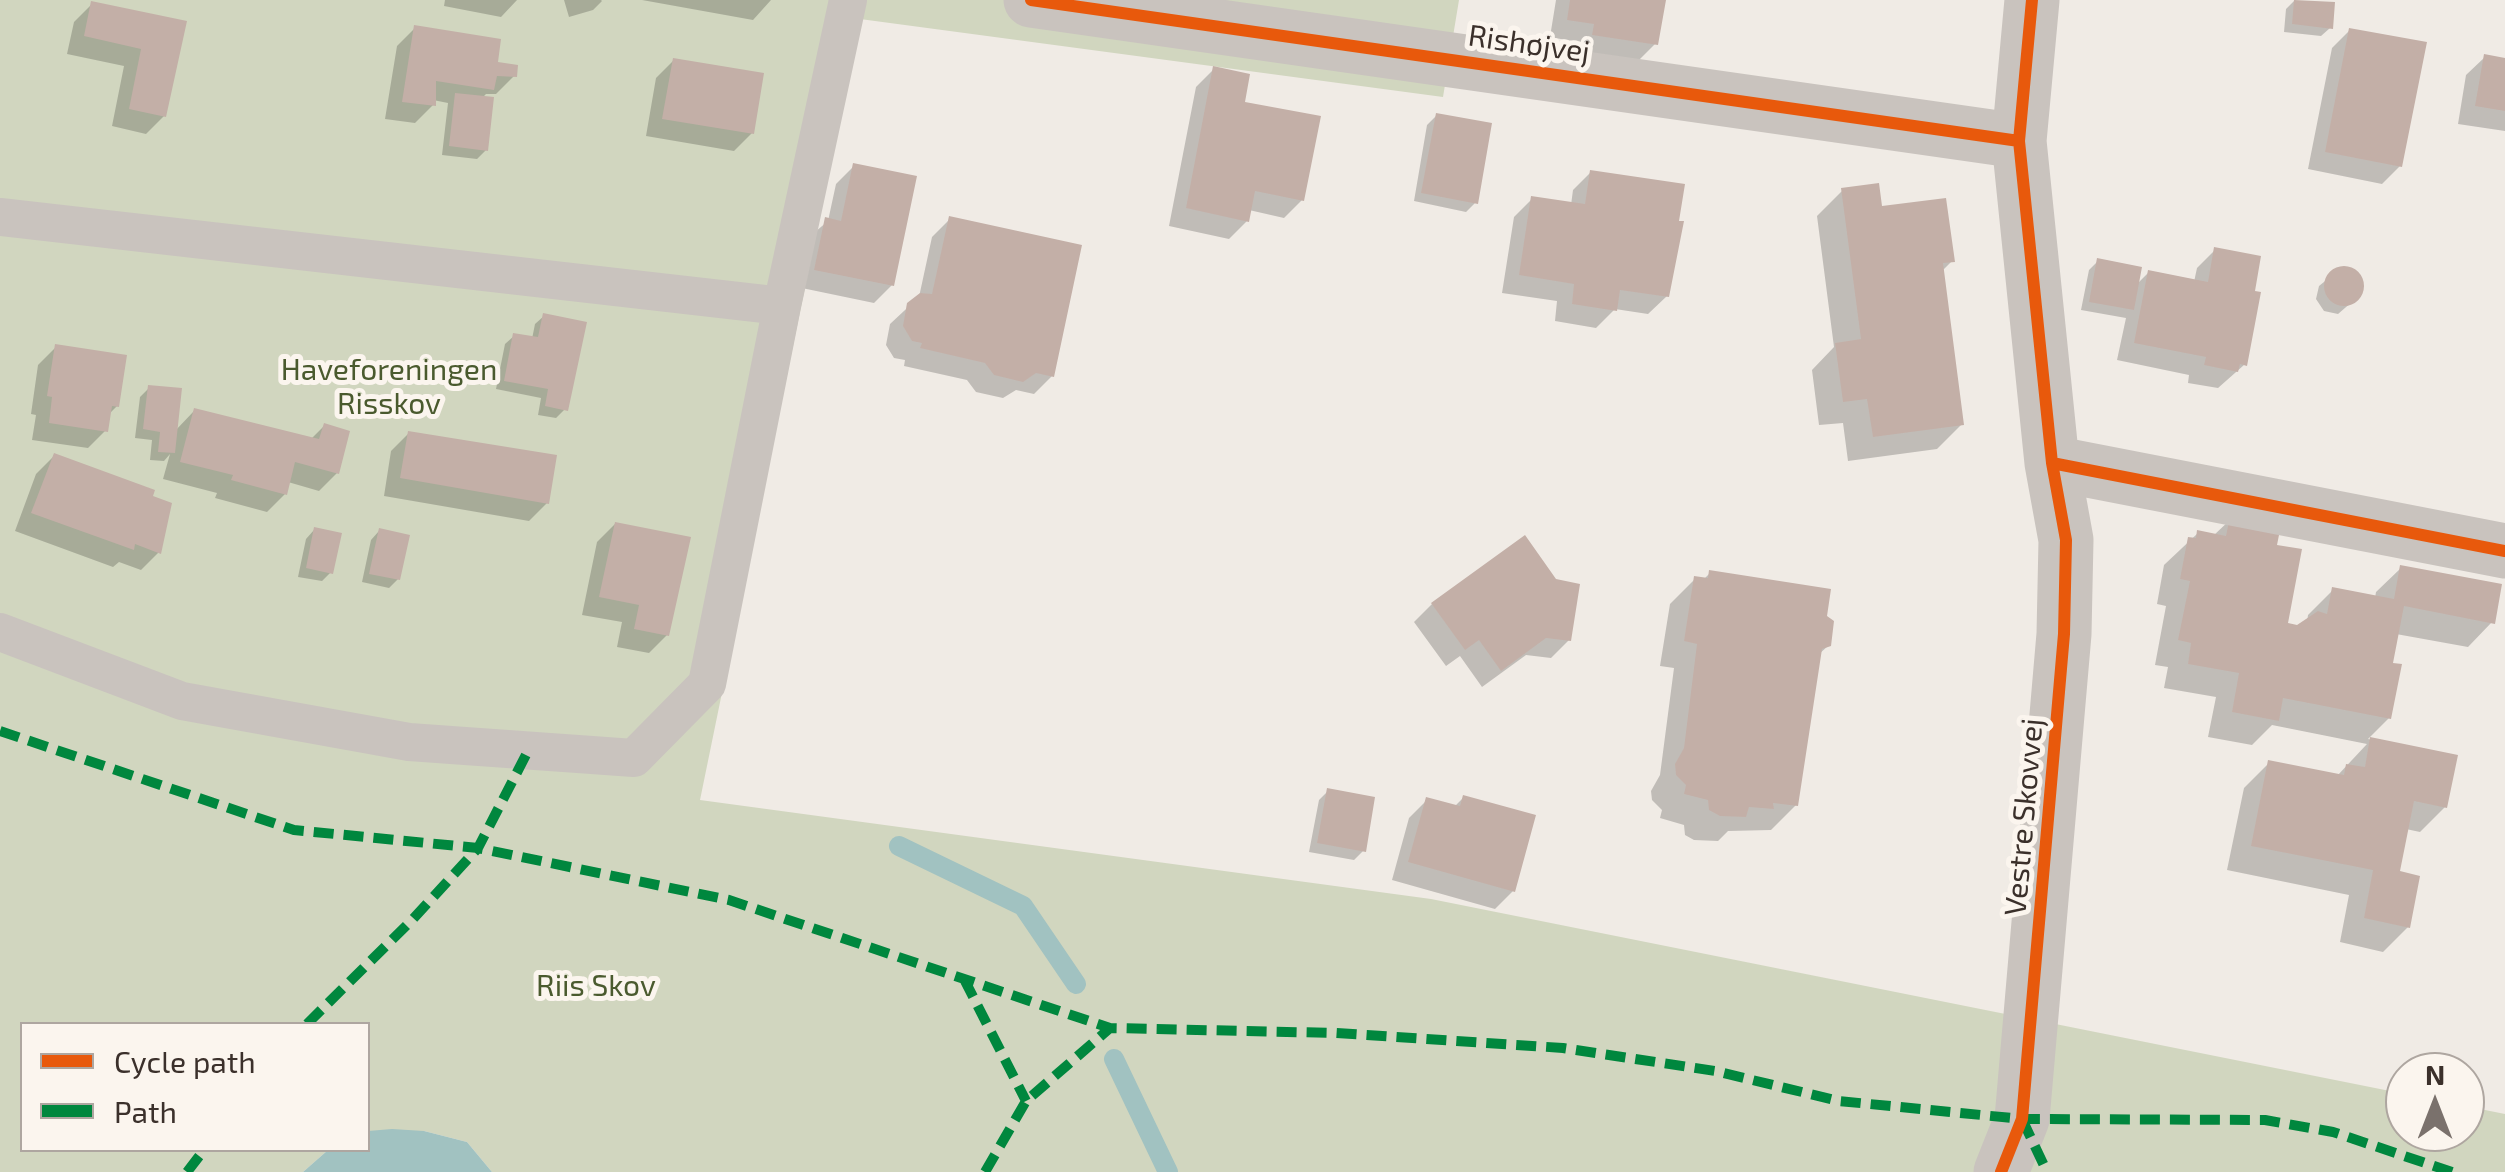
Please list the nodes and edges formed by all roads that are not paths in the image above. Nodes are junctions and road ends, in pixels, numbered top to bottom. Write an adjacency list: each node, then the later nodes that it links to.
1 (848, 0): 6 (lane)
2 (1031, 0): 4 (street, Rishøjvej)
3 (2032, 0): 4 (street, Vestre Skovvej)
4 (2019, 141): 7 (street, Vestre Skovvej)
5 (0, 216): 6 (lane)
6 (782, 306): 9 (lane)
7 (2052, 463): 8 (street); 10 (street, Vestre Skovvej)
8 (2505, 552)
9 (0, 632)
10 (2002, 1172)

